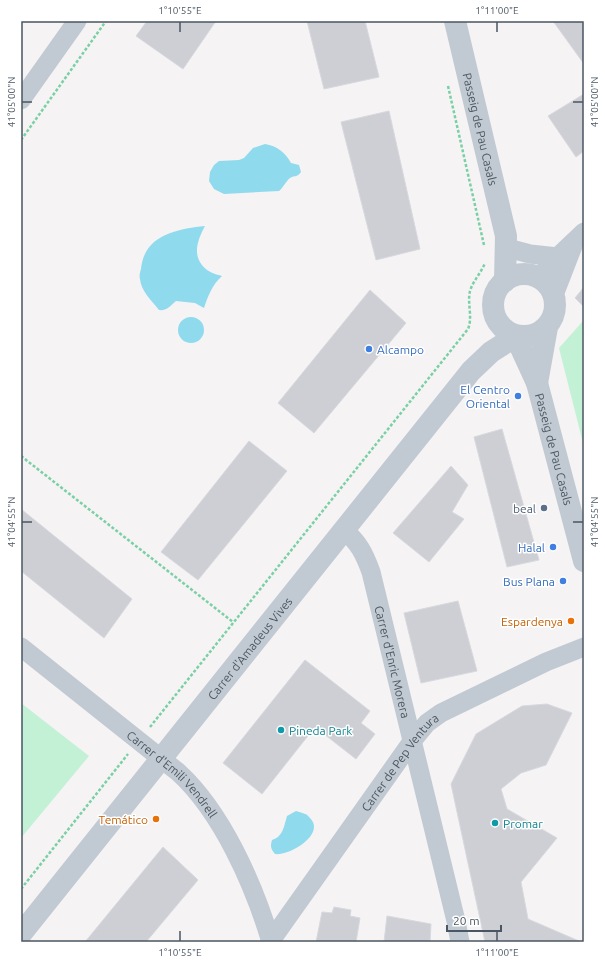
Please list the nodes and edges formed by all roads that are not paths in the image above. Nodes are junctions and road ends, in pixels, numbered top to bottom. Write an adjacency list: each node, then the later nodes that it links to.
1 (76, 21): 3 (street)
2 (455, 21): 5 (street, Passeig de Pau Casals)
3 (21, 100)
4 (579, 237): 6 (street); 8 (street)
5 (510, 243): 6 (street); 7 (street, Passeig de Pau Casals); 8 (street, Passeig de Pau Casals)
6 (558, 257): 8 (street)
7 (505, 281): 8 (street); 9 (street)
8 (544, 284): 10 (street)
9 (496, 318): 11 (street); 12 (street, Carrer d'Amadeus Vives)
10 (547, 327): 11 (street); 13 (street, Passeig de Pau Casals)
11 (518, 336): 12 (street, Carrer d'Amadeus Vives); 13 (street, Passeig de Pau Casals)
12 (485, 357): 13 (street); 14 (street, Carrer d'Amadeus Vives)
13 (533, 375): 15 (street, Passeig de Pau Casals)
14 (344, 530): 18 (street, Carrer d'Enric Morera); 19 (street, Carrer d'Amadeus Vives)
15 (584, 561)
16 (21, 647): 19 (street, Carrer d'Emili Vendrell)
17 (584, 647): 18 (street, Carrer de Pep Ventura)
18 (413, 740): 21 (street, Carrer de Pep Ventura); 22 (street, Carrer d'Enric Morera)
19 (161, 759): 20 (street, Carrer d'Amadeus Vives); 21 (street, Carrer d'Emili Vendrell)
20 (21, 934)
21 (271, 942)
22 (460, 942)

